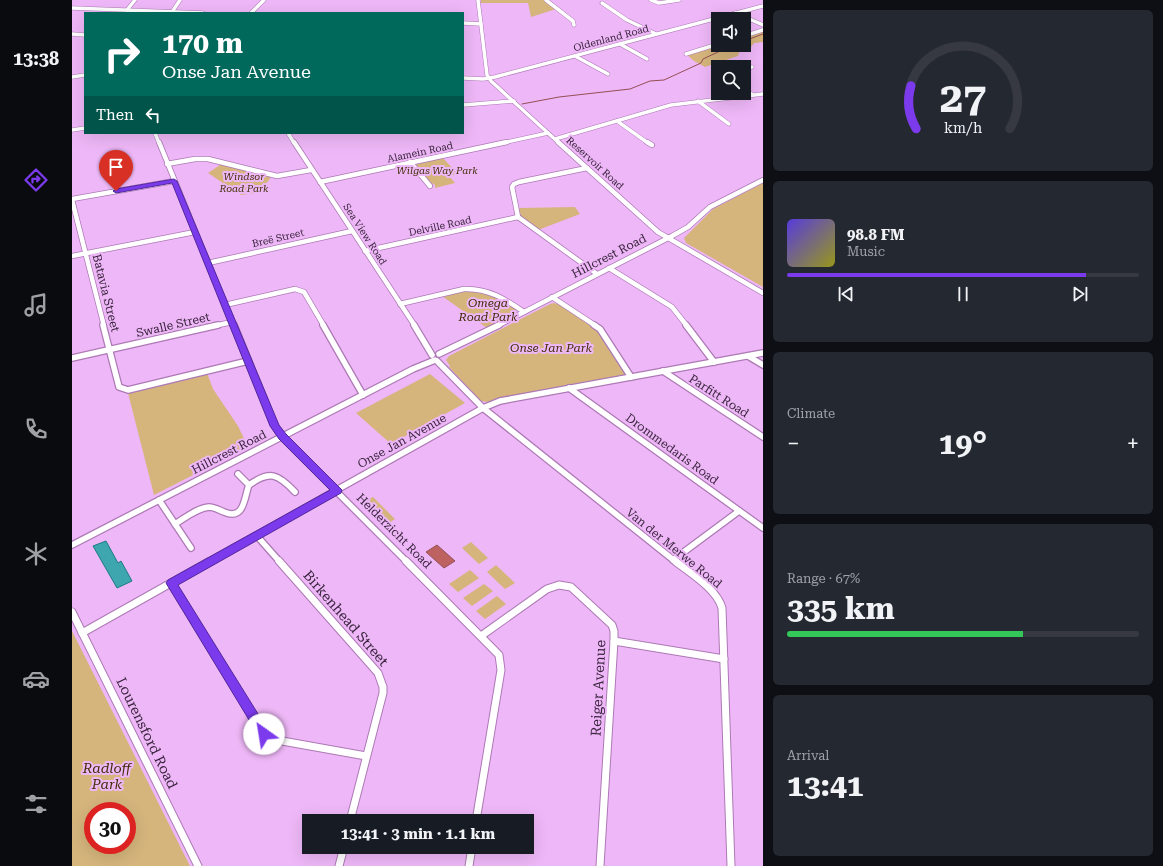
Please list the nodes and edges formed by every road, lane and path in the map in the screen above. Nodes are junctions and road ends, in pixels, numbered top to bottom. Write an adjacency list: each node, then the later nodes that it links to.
1 (135, 0): 11 (street)
2 (180, 0): 12 (street)
3 (264, 0): 13 (street)
4 (478, 0): 18 (street)
5 (546, 0): 19 (street)
6 (651, 0): 7 (street)
7 (679, 0)
8 (602, 3): 23 (street)
9 (763, 6): 14 (street, Oldenland Road)
10 (72, 8): 11 (street)
11 (127, 10): 12 (street)
12 (172, 12)
13 (252, 12)
14 (739, 12)
15 (711, 19): 23 (street, Oldenland Road)
16 (751, 20): 20 (street)
17 (464, 23): 18 (street)
18 (481, 24): 35 (street)
19 (574, 25)
20 (763, 25)
21 (763, 30): 24 (street)
22 (72, 34): 25 (street)
23 (656, 34): 26 (street, Oldenland Road)
24 (751, 34)
25 (84, 35)
26 (620, 44): 29 (street, Oldenland Road); 30 (street)
27 (711, 46): 28 (street)
28 (686, 54)
29 (575, 56): 31 (street); 35 (street, Oldenland Road)
30 (647, 59)
31 (608, 74)
32 (84, 75): 33 (street)
33 (72, 77)
34 (464, 78): 35 (street, Oldenland Road)
35 (489, 78): 38 (street, Reservoir Road)
36 (763, 94): 37 (street)
37 (753, 95): 39 (street)
38 (514, 101): 40 (street); 45 (street, Reservoir Road)
39 (698, 101): 41 (street); 42 (street)
40 (464, 104)
41 (616, 120): 48 (street); 49 (street)
42 (729, 124)
43 (84, 128): 44 (street)
44 (72, 130)
45 (548, 133): 48 (street, Reservoir Road); 50 (street, Alamein Road)
46 (155, 134): 51 (street, Helderzicht Road)
47 (289, 134): 53 (street, Sea View Road)
48 (555, 139): 52 (street, Reservoir Road)
49 (652, 145)
50 (410, 162): 56 (street, Alamein Road); 57 (street)
51 (167, 164): 53 (street); 55 (street, Helderzicht Road)
52 (586, 168): 59 (street); 62 (street, Reservoir Road)
53 (312, 170): 56 (street, Sea View Road)
54 (763, 180): 62 (street, Hillcrest Road)
55 (174, 181): 58 (street); 61 (street, Helderzicht Road)
56 (320, 182): 60 (street, Sea View Road)
57 (430, 186)
58 (72, 200): 64 (street, Batavia Street)
59 (518, 217): 63 (street, Delville Road); 68 (street)
60 (352, 231): 63 (street, Sea View Road); 66 (street, Breë Street)
61 (195, 232): 64 (street); 66 (street, Helderzicht Road)
62 (667, 238): 67 (street, Hillcrest Road); 69 (street, Reservoir Road)
63 (365, 251): 71 (street, Sea View Road)
64 (85, 254): 65 (street); 75 (street, Batavia Street)
65 (72, 256)
66 (208, 263): 72 (street, Helderzicht Road)
67 (609, 268): 68 (street, Hillcrest Road); 81 (street)
68 (597, 274): 70 (street, Hillcrest Road)
69 (763, 292)
70 (552, 298): 73 (street, Hillcrest Road); 84 (street)
71 (400, 304): 73 (street); 78 (street, Sea View Road)
72 (225, 305): 74 (street, Helderzicht Road); 86 (street)
73 (524, 312): 78 (street, Hillcrest Road)
74 (232, 322): 75 (street, Swalle Street); 80 (street, Helderzicht Road)
75 (110, 350): 79 (street, Swalle Street); 80 (street, Batavia Street)
76 (763, 354): 77 (street, Onse Jan Avenue)
77 (748, 356): 81 (street, Onse Jan Avenue); 82 (street)
78 (436, 357): 86 (street, Hillcrest Road); 87 (street, Van der Merwe Road)
79 (72, 358)
80 (248, 361): 88 (street, Helderzicht Road)
81 (714, 362): 83 (street, Onse Jan Avenue)
82 (763, 365)
83 (663, 371): 84 (street, Onse Jan Avenue); 89 (street, Parfitt Road)
84 (631, 377): 85 (street, Onse Jan Avenue)
85 (569, 388): 87 (street, Onse Jan Avenue); 95 (street, Drommedaris Road)
86 (363, 395): 88 (street, Hillcrest Road)
87 (483, 408): 92 (street, Onse Jan Avenue); 101 (street, Van der Merwe Road)
88 (282, 437): 92 (street, Helderzicht Road); 94 (street, Hillcrest Road)
89 (763, 437)
90 (238, 474): 91 (street)
91 (249, 485): 93 (street); 96 (street)
92 (337, 490): 98 (street, Onse Jan Avenue); 105 (street, Helderzicht Road)
93 (295, 492)
94 (159, 500): 96 (street); 99 (street, Hillcrest Road)
95 (739, 511): 97 (street, Drommedaris Road); 101 (street)
96 (175, 524): 100 (street)
97 (763, 528)
98 (257, 536): 102 (street, Onse Jan Avenue); 108 (street, Birkenhead Street)
99 (73, 544)
100 (191, 548)
101 (673, 560): 107 (street, Van der Merwe Road)
102 (171, 583): 104 (street, Onse Jan Avenue); 108 (street)
103 (72, 612): 104 (street, Lourensford Road)
104 (82, 633): 113 (street, Lourensford Road)
105 (481, 636): 106 (street, Reiger Avenue); 110 (street, Helderzicht Road)
106 (614, 641): 107 (street); 116 (street, Reiger Avenue)
107 (724, 659): 117 (street, Van der Merwe Road)
108 (366, 756): 109 (street, Birkenhead Street)
109 (352, 814)
110 (477, 814)
111 (342, 854): 114 (street)
112 (471, 854): 115 (street)
113 (198, 866)
114 (339, 866)
115 (469, 866)
116 (600, 866)
117 (731, 866)

